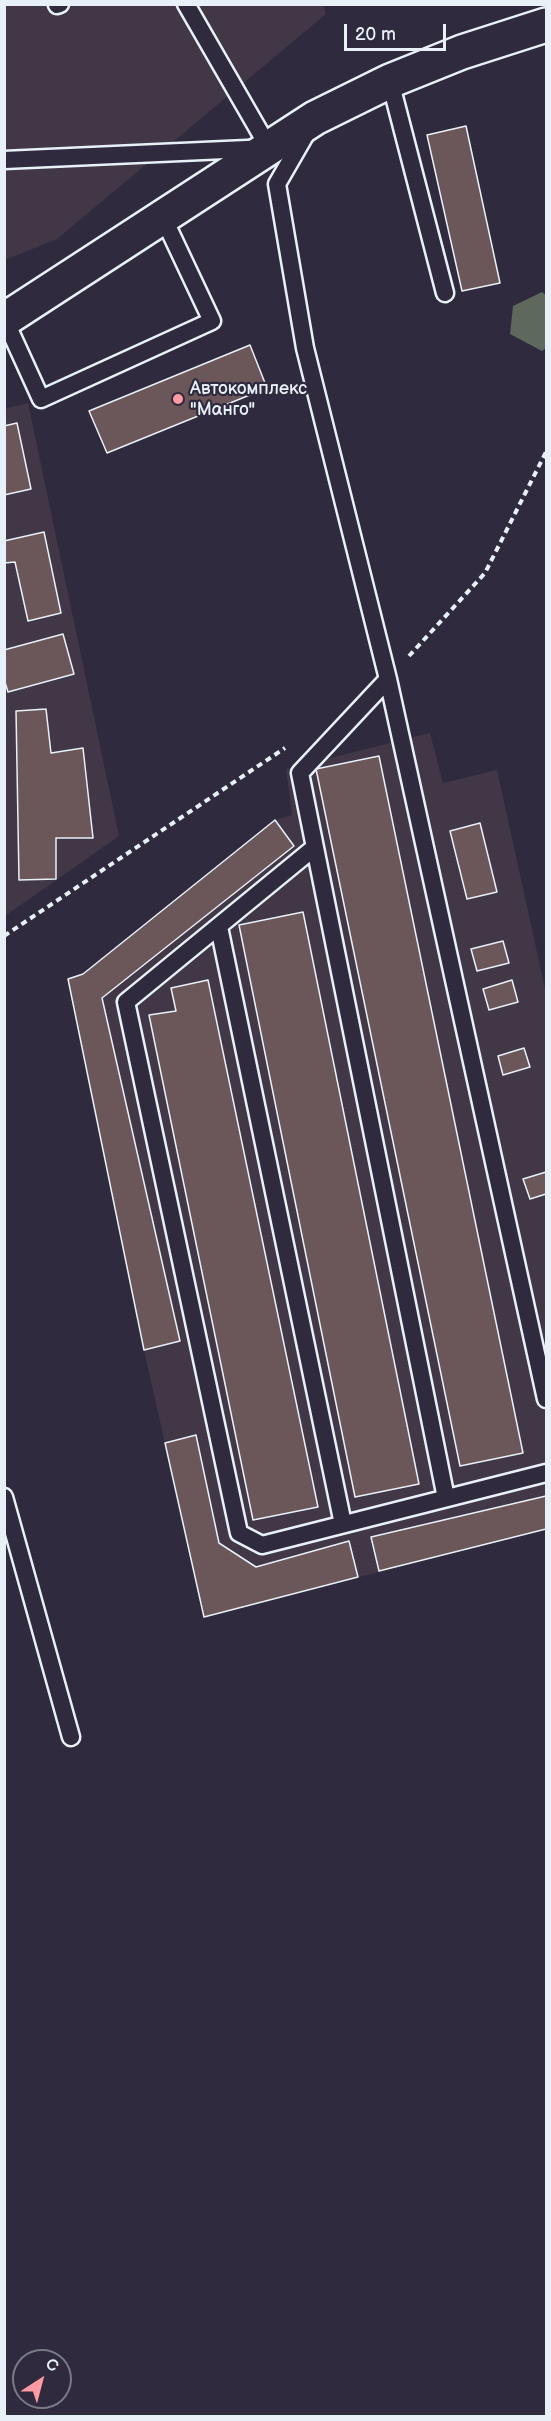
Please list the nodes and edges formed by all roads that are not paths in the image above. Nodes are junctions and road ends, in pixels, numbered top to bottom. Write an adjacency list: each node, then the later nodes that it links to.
1 (186, 4): 5 (lane)
2 (546, 26): 3 (street)
3 (390, 81): 4 (street); 8 (lane)
4 (315, 118): 5 (street); 10 (lane)
5 (269, 148): 6 (lane); 7 (street)
6 (4, 160)
7 (163, 217): 9 (street); 9 (lane)
8 (445, 293)
9 (5, 320)
10 (388, 679): 11 (lane); 13 (lane)
11 (315, 847): 12 (lane); 16 (lane)
12 (219, 927): 17 (lane); 17 (lane)
13 (546, 1399)
14 (546, 1473): 16 (lane)
15 (4, 1497): 18 (lane)
16 (446, 1498): 17 (lane)
17 (343, 1524)
18 (70, 1737)

